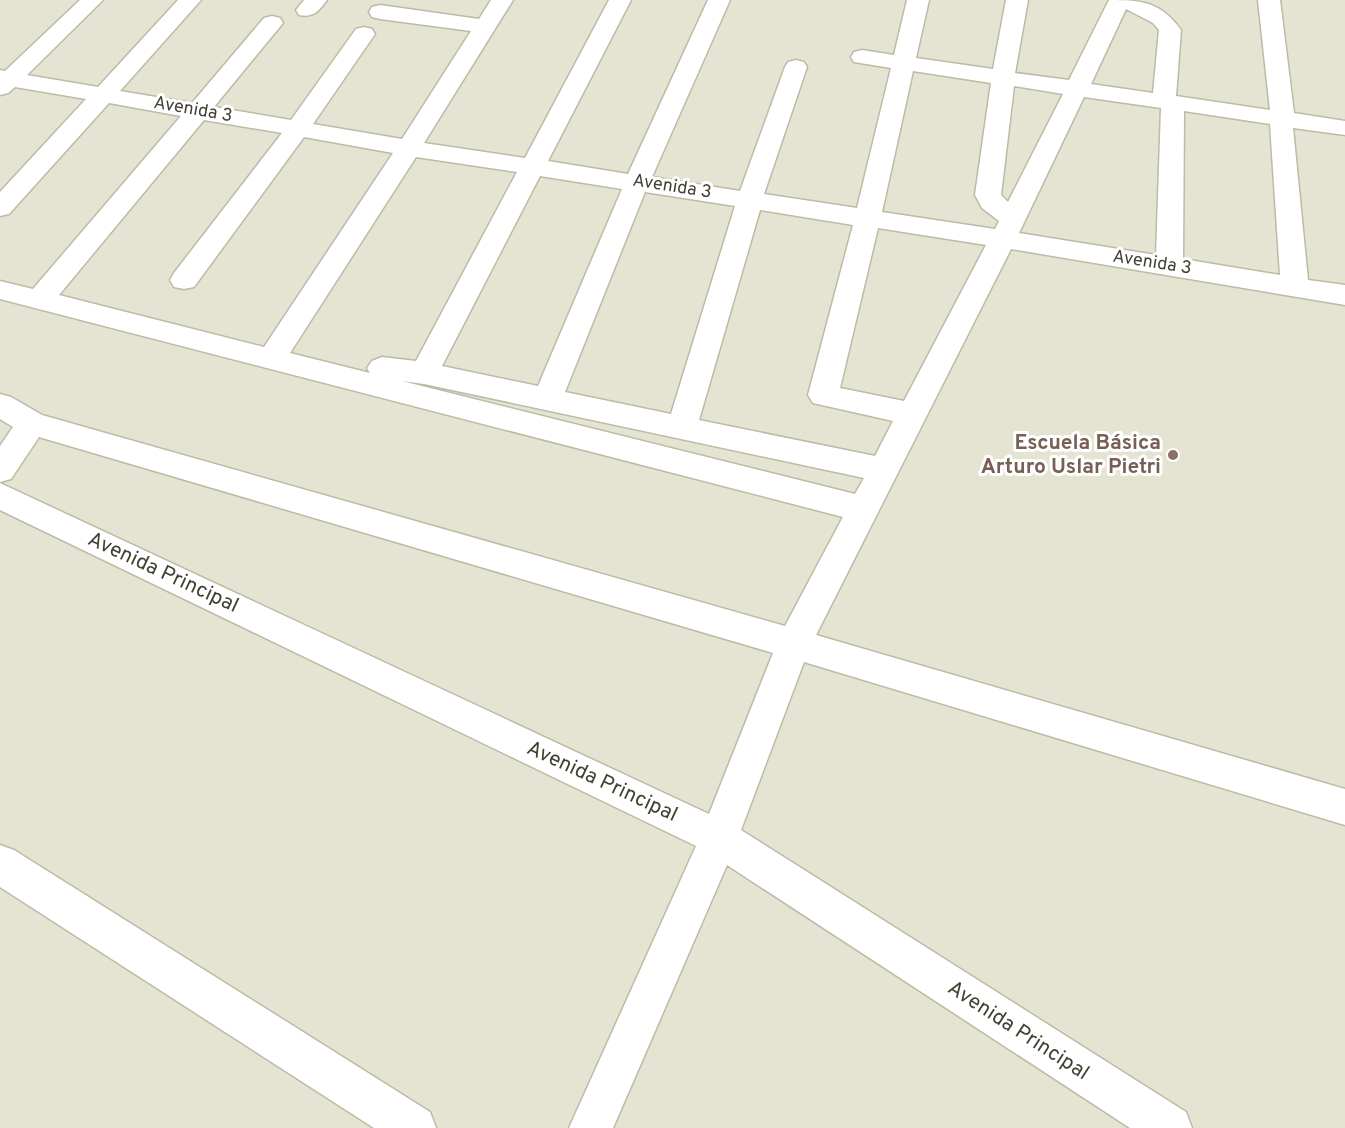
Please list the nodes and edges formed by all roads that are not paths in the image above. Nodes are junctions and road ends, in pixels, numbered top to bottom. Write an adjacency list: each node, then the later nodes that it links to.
1 (92, 0): 17 (street)
2 (190, 0): 19 (street)
3 (502, 0): 12 (street)
4 (620, 0): 26 (street)
5 (719, 0): 27 (street)
6 (918, 0): 14 (street)
7 (1017, 0): 16 (street)
8 (1122, 0): 18 (street); 20 (street)
9 (1269, 0): 22 (street)
10 (376, 18): 12 (street); 23 (street)
11 (272, 23): 21 (street)
12 (484, 26): 25 (street)
13 (862, 57): 14 (street)
14 (902, 63): 16 (street); 30 (street)
15 (796, 67): 28 (street)
16 (1003, 78): 18 (street); 31 (street)
17 (3, 81): 19 (street, Avenida 3)
18 (1076, 89): 20 (street); 31 (street)
19 (102, 95): 21 (street, Avenida 3); 29 (street)
20 (1168, 106): 22 (street); 32 (street)
21 (199, 111): 23 (street, Avenida 3); 37 (street)
22 (1282, 123): 24 (street); 34 (street)
23 (298, 128): 25 (street, Avenida 3); 33 (street)
24 (1345, 128)
25 (409, 148): 26 (street, Avenida 3); 38 (street)
26 (533, 166): 27 (street, Avenida 3); 40 (street)
27 (637, 182): 28 (street, Avenida 3); 41 (street)
28 (750, 199): 30 (street, Avenida 3); 45 (street)
29 (0, 208)
30 (868, 218): 31 (street, Avenida 3); 43 (street)
31 (1008, 229): 32 (street, Avenida 3); 43 (street)
32 (1169, 266): 34 (street, Avenida 3)
33 (184, 280)
34 (1295, 287): 36 (street, Avenida 3)
35 (0, 290): 37 (street)
36 (1345, 295)
37 (40, 300): 38 (street)
38 (272, 357): 39 (street)
39 (315, 368): 40 (street); 49 (street)
40 (424, 373): 41 (street)
41 (549, 398): 45 (street)
42 (0, 405): 44 (street)
43 (912, 414): 47 (street)
44 (32, 424): 46 (street); 50 (street)
45 (682, 426): 47 (street)
46 (0, 470)
47 (883, 470): 49 (street)
48 (0, 496): 52 (street, Avenida Principal)
49 (862, 509): 50 (street)
50 (794, 644): 51 (street); 52 (street)
51 (1345, 807)
52 (719, 838): 55 (street); 56 (street, Avenida Principal)
53 (0, 864): 54 (street)
54 (414, 1128)
55 (591, 1128)
56 (1170, 1128)

